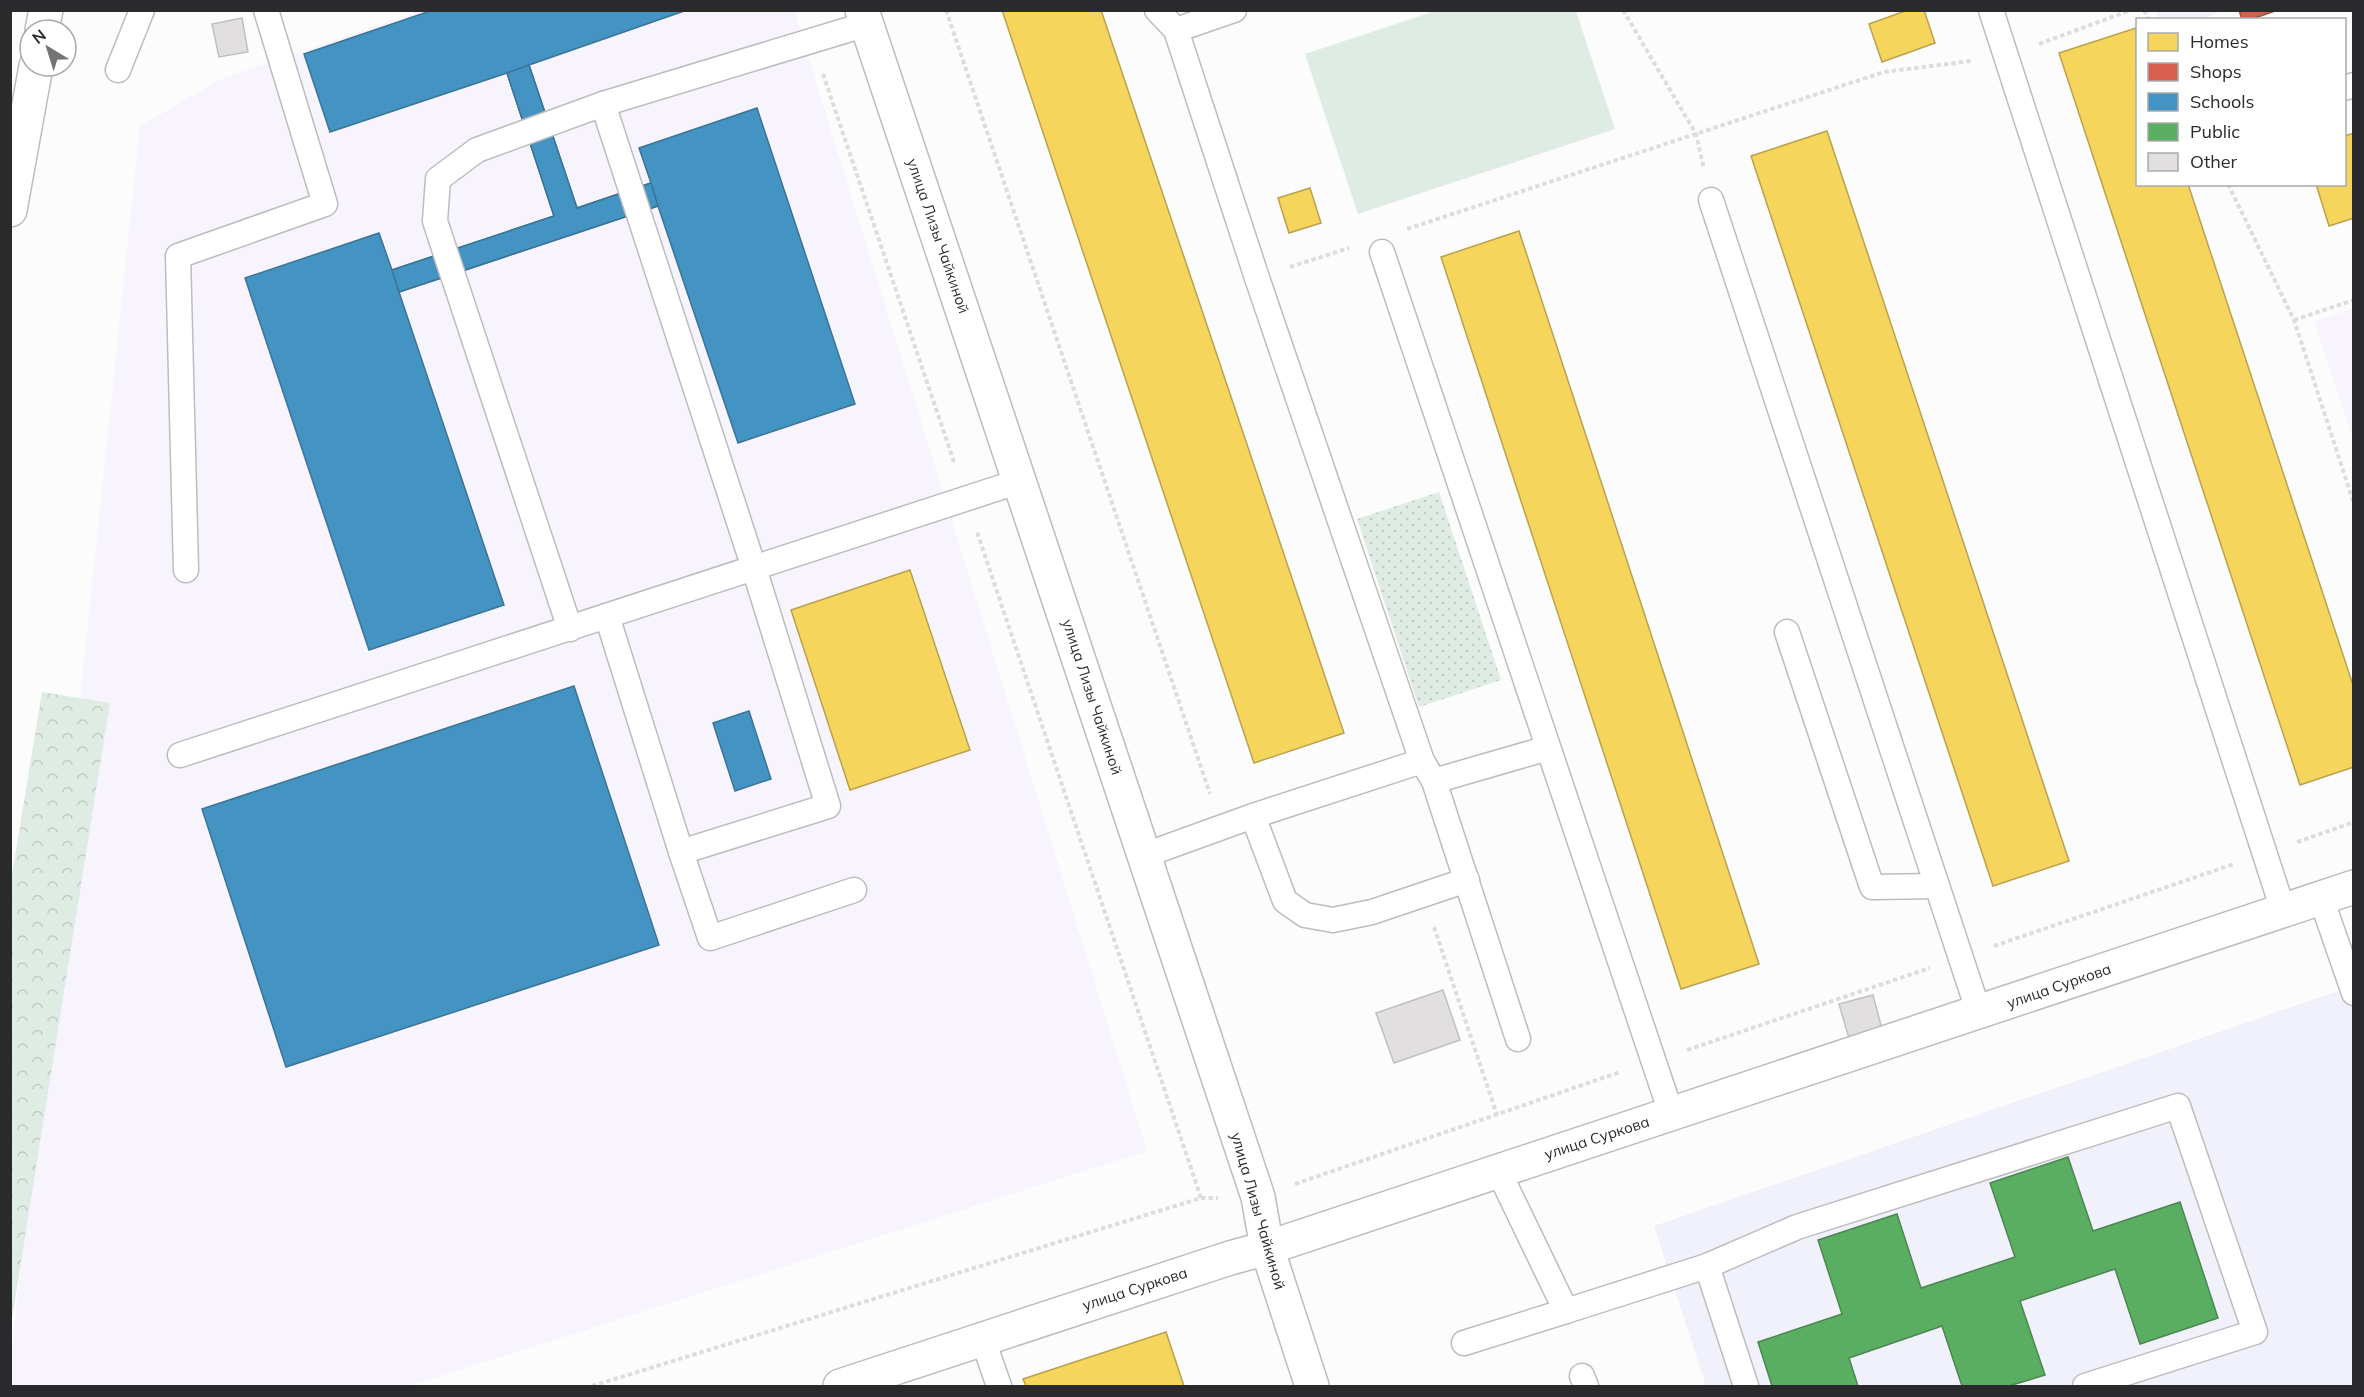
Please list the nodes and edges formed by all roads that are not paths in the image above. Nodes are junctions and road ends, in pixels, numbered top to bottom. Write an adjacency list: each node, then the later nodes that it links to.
1 (142, 10): 8 (lane)
2 (266, 10): 16 (lane)
3 (1157, 10): 7 (lane)
4 (1234, 10): 7 (lane)
5 (1991, 10): 31 (lane)
6 (864, 17): 10 (lane); 14 (street, улица Лизы Чайкиной)
7 (1176, 30): 22 (lane)
8 (118, 70)
9 (34, 78): 12 (street)
10 (603, 104): 15 (lane); 18 (lane)
11 (1710, 200): 27 (lane)
12 (10, 210)
13 (1382, 252): 20 (lane)
14 (1020, 481): 15 (lane); 25 (street, улица Лизы Чайкиной)
15 (754, 568): 17 (lane); 24 (lane)
16 (186, 570)
17 (607, 616): 18 (lane); 24 (lane)
18 (570, 629): 21 (lane)
19 (1787, 632): 27 (lane)
20 (1548, 748): 22 (lane); 35 (lane)
21 (180, 755)
22 (1428, 771): 23 (lane); 26 (lane)
23 (1253, 816): 25 (lane); 26 (lane)
24 (681, 852): 29 (lane)
25 (1144, 855): 37 (street, улица Лизы Чайкиной)
26 (1467, 880): 34 (lane)
27 (1936, 886): 33 (lane)
28 (2354, 887): 30 (street, улица Суркова)
29 (855, 890)
30 (2321, 898): 31 (street, улица Суркова); 32 (lane)
31 (2283, 910): 33 (street, улица Суркова)
32 (2354, 993)
33 (1978, 1013): 35 (street, улица Суркова)
34 (1518, 1039)
35 (1671, 1113): 36 (street, улица Суркова)
36 (1498, 1170): 37 (street, улица Суркова); 39 (lane)
37 (1267, 1248): 40 (street, улица Суркова); 44 (street, улица Лизы Чайкиной)
38 (1707, 1266): 39 (lane); 45 (lane); 46 (lane)
39 (1566, 1311): 41 (lane)
40 (983, 1340): 42 (street, улица Суркова); 43 (lane)
41 (1464, 1343)
42 (850, 1385)
43 (999, 1386)
44 (1312, 1386)
45 (1746, 1386)
46 (2085, 1386)

